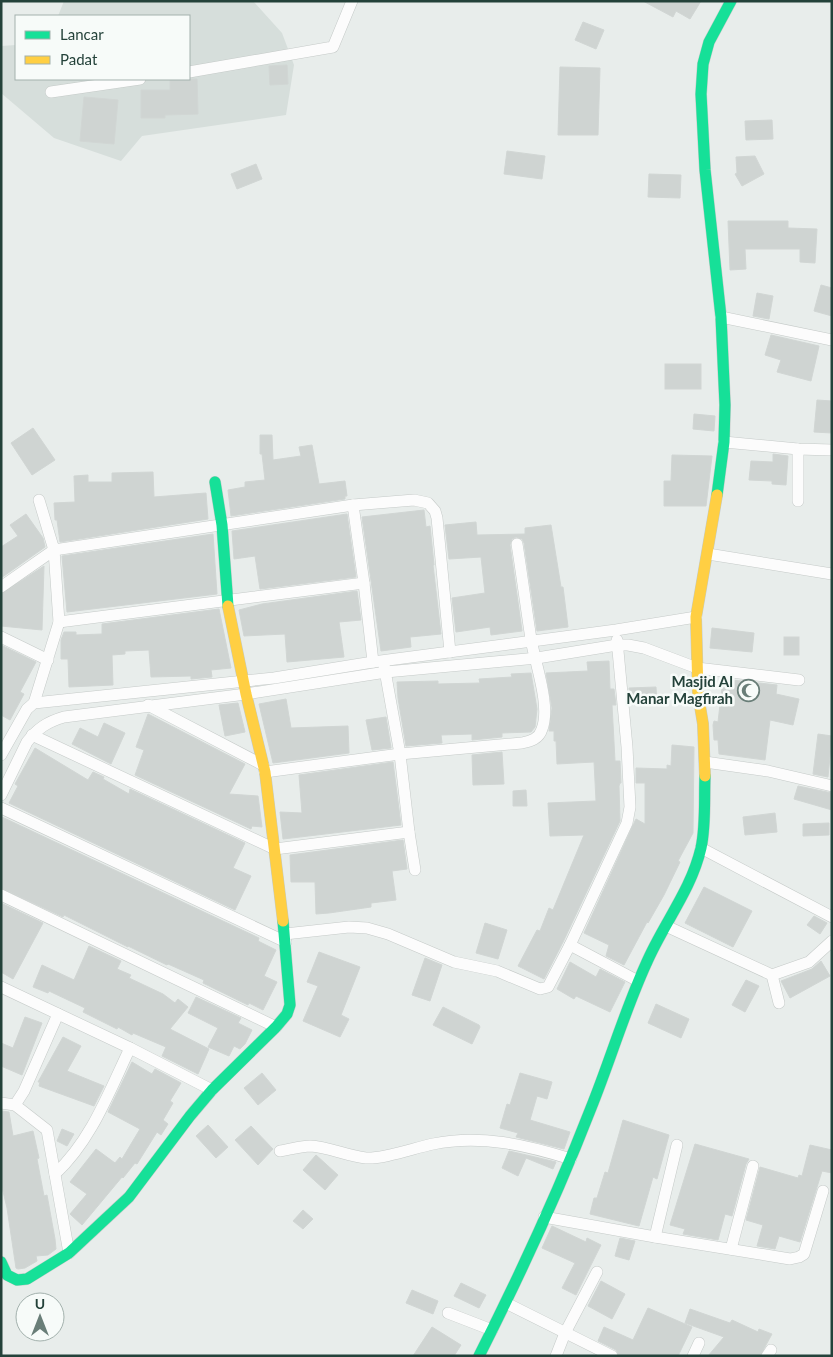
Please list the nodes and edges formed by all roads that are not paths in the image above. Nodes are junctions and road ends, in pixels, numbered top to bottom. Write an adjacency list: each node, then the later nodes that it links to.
1 (352, 1): 3 (street)
2 (730, 2): 6 (street)
3 (190, 72)
4 (133, 80): 5 (street)
5 (51, 92)
6 (722, 317): 7 (street); 8 (street)
7 (832, 340)
8 (724, 442): 9 (street); 18 (street)
9 (798, 450): 10 (street); 13 (street)
10 (832, 450)
11 (215, 482): 15 (street)
12 (38, 500): 17 (street)
13 (798, 501)
14 (353, 505): 15 (street); 20 (street); 29 (street)
15 (222, 525): 17 (street); 22 (street)
16 (517, 544): 27 (street)
17 (54, 550): 21 (street); 24 (street)
18 (708, 554): 19 (street); 23 (street)
19 (832, 574)
20 (364, 583): 22 (street); 32 (street)
21 (1, 587)
22 (227, 600): 24 (street); 34 (street)
23 (696, 617): 25 (street); 33 (street)
24 (59, 622): 31 (street)
25 (616, 630): 27 (street); 28 (street)
26 (1, 637): 31 (street)
27 (532, 641): 29 (street); 30 (street)
28 (617, 645): 30 (street); 33 (street); 57 (street)
29 (450, 652): 32 (street)
30 (537, 658): 32 (street); 41 (street)
31 (48, 660): 37 (street)
32 (381, 665): 34 (street); 36 (street); 41 (street)
33 (697, 668): 35 (street); 43 (street)
34 (243, 680): 36 (street); 37 (street)
35 (800, 680)
36 (246, 694): 38 (street); 44 (street)
37 (34, 703): 39 (street)
38 (148, 705): 40 (street); 44 (street)
39 (6, 733): 42 (street)
40 (32, 735): 46 (street); 50 (street)
41 (400, 754): 44 (street); 48 (street)
42 (1, 755)
43 (706, 762): 45 (street); 49 (street)
44 (264, 768): 50 (street)
45 (832, 786)
46 (1, 795)
47 (1, 808): 55 (street)
48 (409, 832): 50 (street); 51 (street)
49 (701, 848): 53 (street); 54 (street)
50 (275, 849): 55 (street)
51 (415, 870)
52 (1, 895): 63 (street)
53 (832, 917)
54 (666, 926): 58 (street); 59 (street)
55 (286, 938): 57 (street); 63 (street)
56 (832, 941): 58 (street)
57 (570, 946): 59 (street)
58 (772, 975): 61 (street)
59 (638, 981): 70 (street)
60 (1, 987): 62 (street)
61 (779, 1003)
62 (58, 1014): 64 (street); 67 (street)
63 (276, 1027): 65 (street)
64 (130, 1048): 65 (street); 72 (street)
65 (212, 1090): 77 (street)
66 (1, 1103): 67 (street)
67 (15, 1105): 72 (street)
68 (677, 1145): 75 (street)
69 (280, 1151): 70 (street)
70 (571, 1159): 74 (street)
71 (753, 1166): 76 (street)
72 (55, 1174): 77 (street)
73 (823, 1190): 76 (street)
74 (544, 1217): 75 (street); 80 (street)
75 (656, 1237): 76 (street)
76 (731, 1250)
77 (69, 1252): 78 (street)
78 (1, 1262)
79 (597, 1272): 83 (street)
80 (506, 1303): 82 (street); 83 (street)
81 (448, 1313): 82 (street)
82 (492, 1330): 85 (street)
83 (565, 1333): 86 (street); 87 (street)
84 (699, 1343): 88 (street)
85 (479, 1356)
86 (556, 1356)
87 (612, 1356)
88 (693, 1356)

